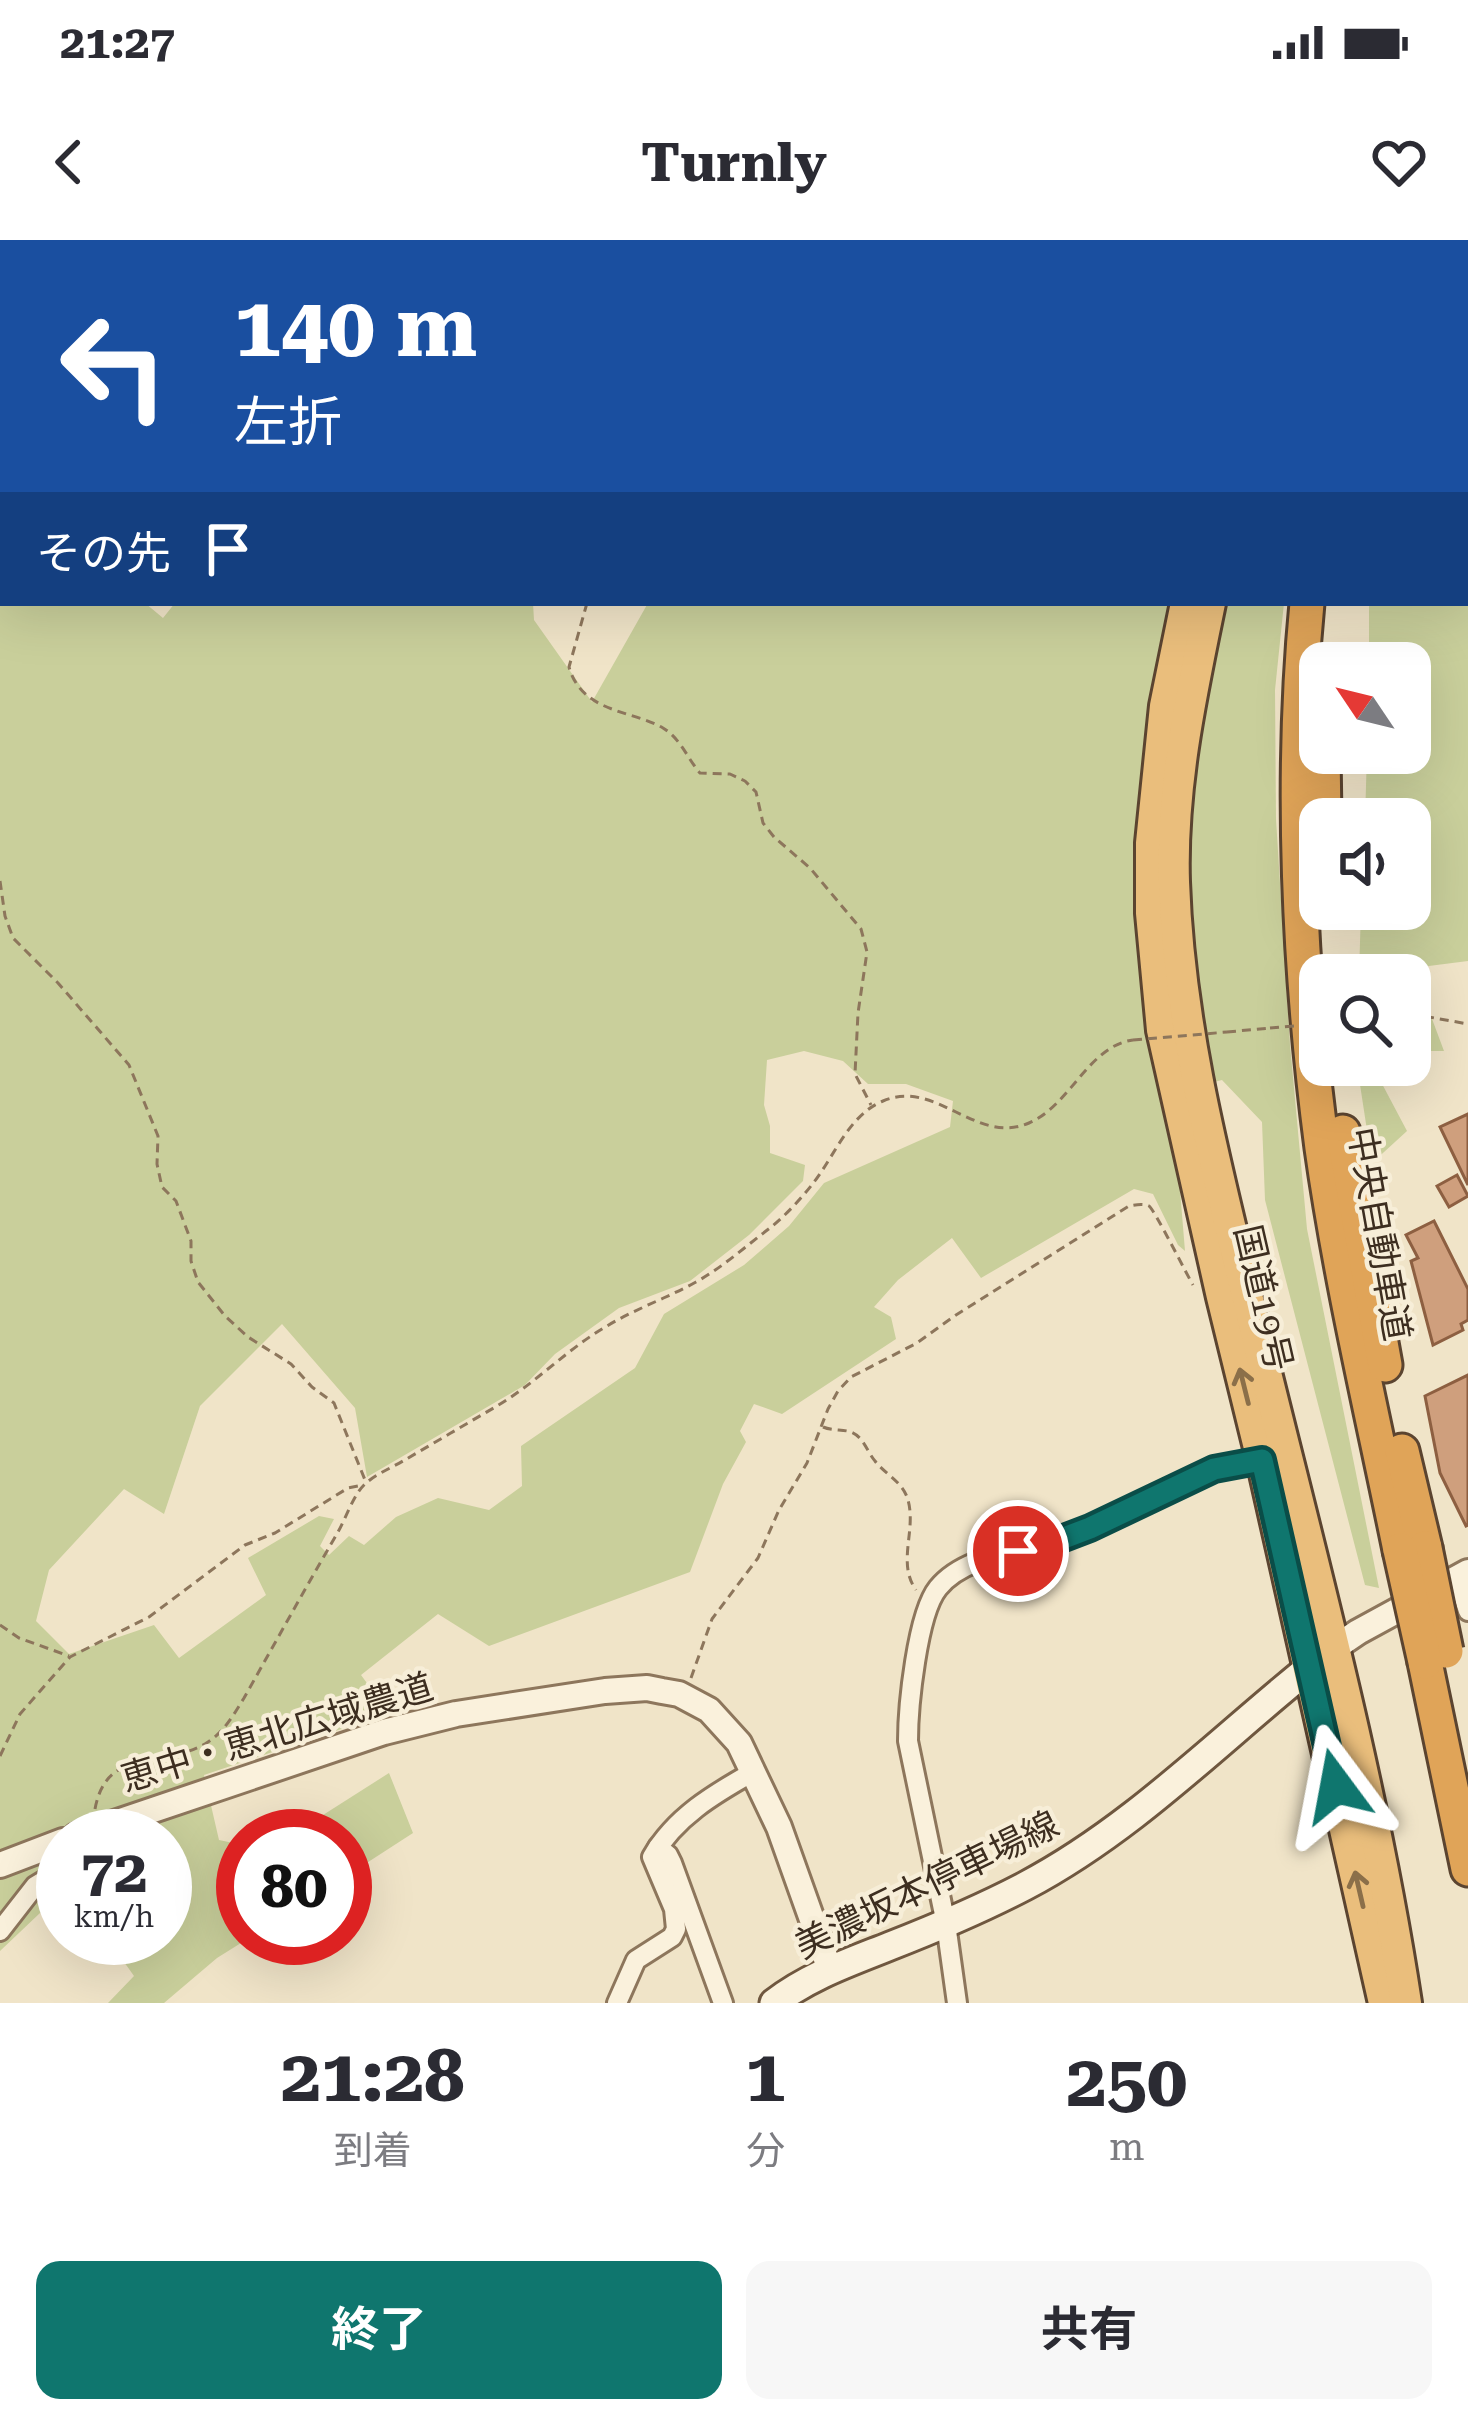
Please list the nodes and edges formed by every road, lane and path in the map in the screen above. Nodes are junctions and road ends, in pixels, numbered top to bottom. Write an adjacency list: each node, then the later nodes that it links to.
1 (586, 606): 12 (path)
2 (1185, 606): 13 (highway, 国道19号)
3 (1209, 606): 24 (highway, 国道19号)
4 (1307, 606): 17 (highway, 中央自動車道)
5 (1329, 606): 6 (highway)
6 (1327, 642)
7 (0, 881): 16 (path)
8 (1431, 1017): 9 (path)
9 (1468, 1024)
10 (1299, 1026): 12 (path, bridge)
11 (1338, 1086): 17 (highway, 中央自動車道)
12 (872, 1107): 16 (path)
13 (1218, 1279): 14 (path); 15 (highway, 国道19号, one-way to 13)
14 (822, 1426): 19 (path); 25 (path)
15 (1262, 1460): 19 (street); 24 (highway, 国道19号)
16 (365, 1484): 23 (path); 29 (path)
17 (1412, 1549): 22 (highway, 中央自動車道, bridge)
18 (1462, 1575): 20 (street); 24 (street)
19 (930, 1599): 36 (street)
20 (1468, 1611)
21 (0, 1625): 23 (path)
22 (1436, 1656): 26 (highway, 中央自動車道); 34 (highway, 中央自動車道)
23 (70, 1657): 27 (path)
24 (1321, 1658): 36 (main road, 美濃坂本停車場線); 43 (highway, 国道19号, one-way to 24); 44 (highway, 国道19号)
25 (685, 1697): 28 (street); 30 (street, 恵中・恵北広域農道)
26 (1468, 1754)
27 (0, 1756)
28 (754, 1772): 31 (street); 38 (street)
29 (94, 1809)
30 (161, 1809)
31 (658, 1847): 39 (street); 40 (street)
32 (36, 1851): 33 (street)
33 (0, 1865)
34 (1468, 1869)
35 (36, 1885): 37 (street)
36 (946, 1924): 38 (main road, 美濃坂本停車場線); 42 (street)
37 (0, 1931)
38 (830, 1970): 41 (main road, 美濃坂本停車場線)
39 (616, 2003)
40 (724, 2003)
41 (774, 2003)
42 (957, 2003)
43 (1384, 2003)
44 (1406, 2003)

